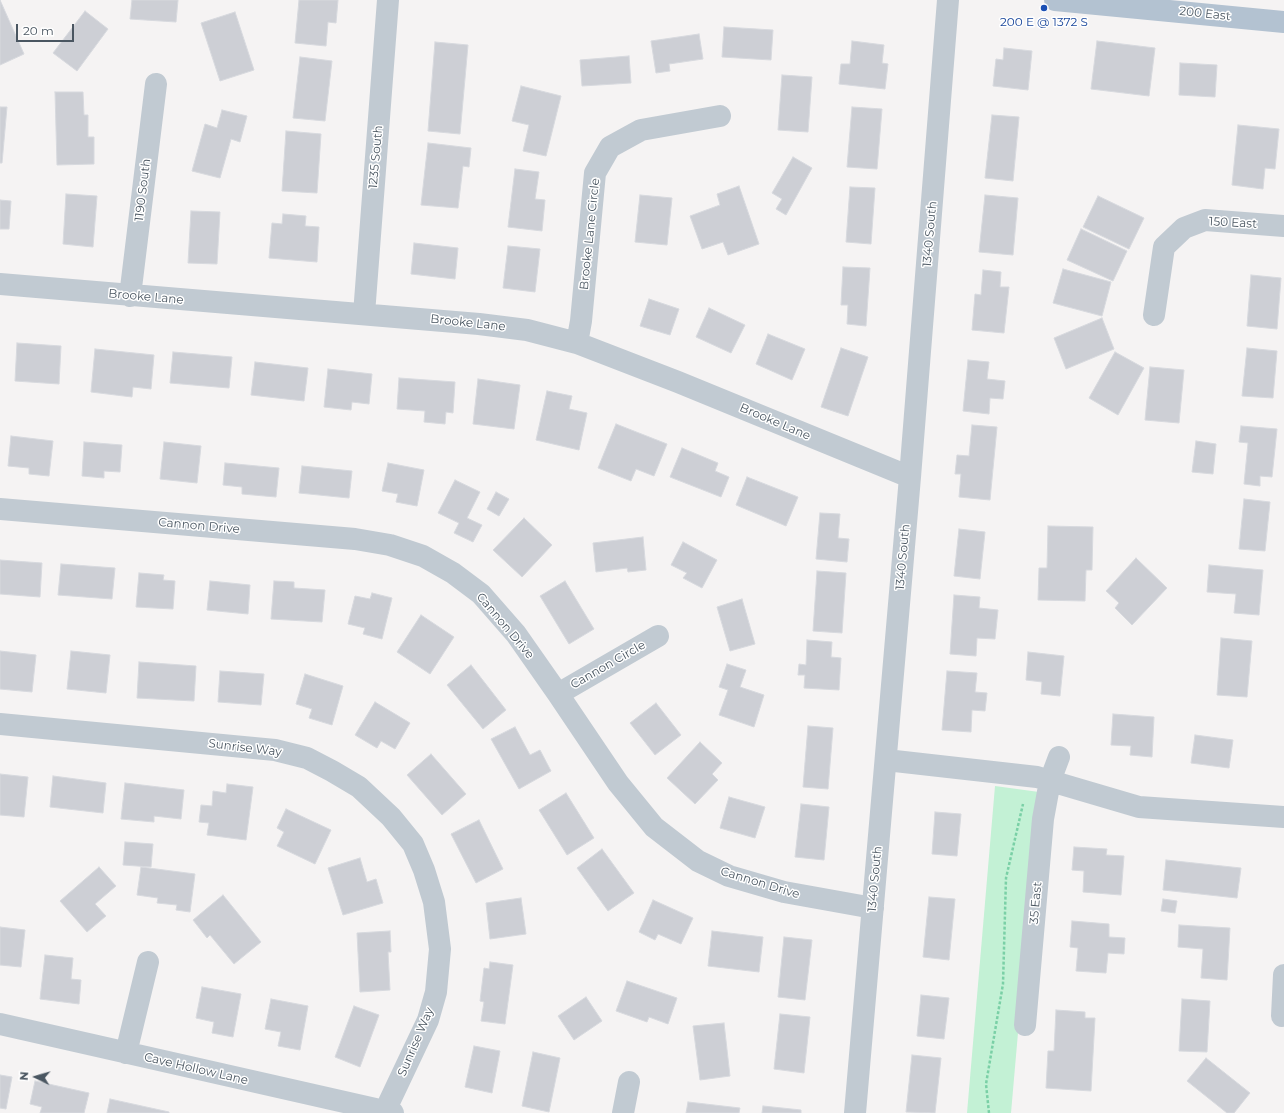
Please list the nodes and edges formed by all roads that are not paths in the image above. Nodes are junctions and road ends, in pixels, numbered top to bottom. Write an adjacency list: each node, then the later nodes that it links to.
1 (388, 0): 10 (street, 1235 South)
2 (948, 0): 13 (street, 1340 South)
3 (1055, 0): 4 (main road, 200 East)
4 (1284, 22)
5 (156, 84): 9 (street, 1190 South)
6 (720, 116): 12 (street, Brooke Lane Circle)
7 (1284, 226): 11 (street, 150 East)
8 (0, 284): 9 (street, Brooke Lane)
9 (130, 296): 10 (street, Brooke Lane)
10 (364, 314): 12 (street, Brooke Lane)
11 (1154, 315)
12 (578, 343): 13 (street, Brooke Lane)
13 (910, 477): 19 (street, 1340 South)
14 (0, 509): 16 (street, Cannon Drive)
15 (658, 636): 16 (street, Cannon Circle)
16 (558, 694): 22 (street, Cannon Drive)
17 (0, 724): 30 (street, Sunrise Way)
18 (1059, 757): 20 (street, 35 East)
19 (886, 760): 20 (street); 22 (street, 1340 South)
20 (1043, 779): 21 (street); 27 (street, 35 East)
21 (1284, 817)
22 (873, 908): 32 (street, 1340 South)
23 (148, 962): 28 (street)
24 (1284, 975): 25 (street)
25 (1282, 1016)
26 (0, 1024): 28 (street, Cave Hollow Lane)
27 (1025, 1025)
28 (126, 1053): 30 (street, Cave Hollow Lane)
29 (629, 1082): 31 (street)
30 (387, 1112)
31 (623, 1113)
32 (855, 1113)

